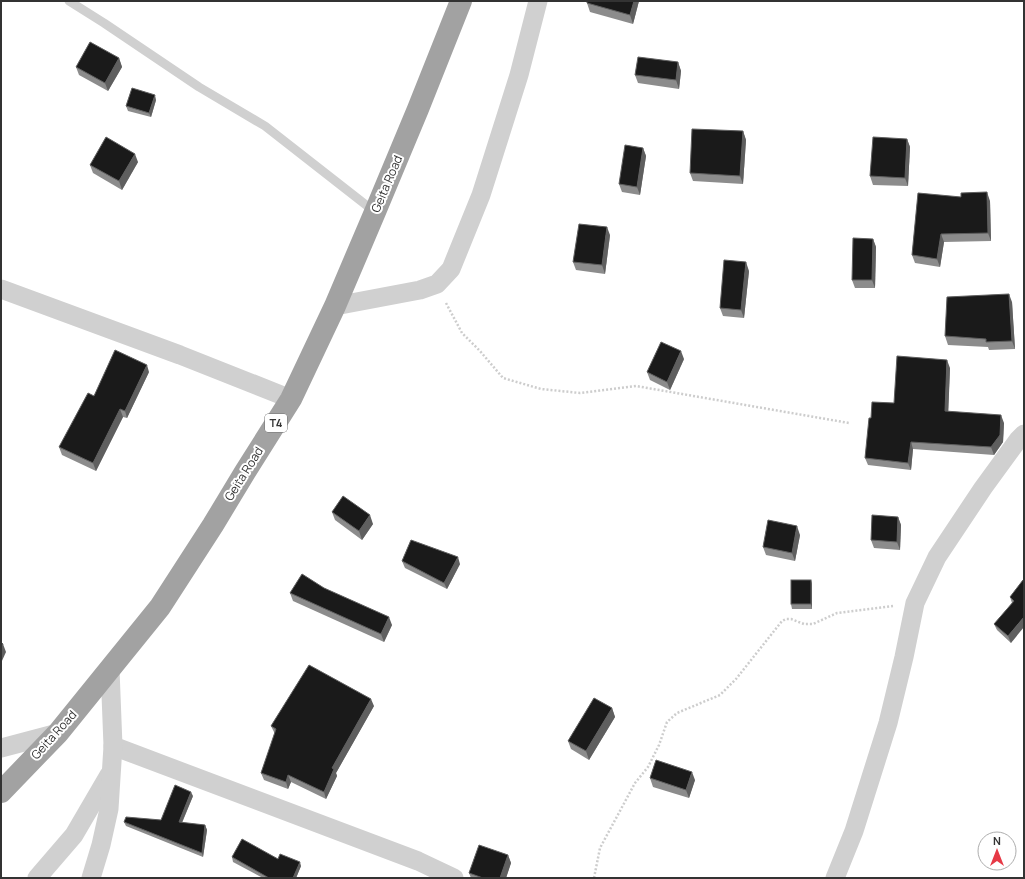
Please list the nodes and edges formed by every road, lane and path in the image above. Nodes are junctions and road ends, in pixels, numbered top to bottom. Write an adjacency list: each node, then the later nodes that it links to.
1 (69, 1): 4 (lane)
2 (461, 1): 4 (highway, Geita Road / T4)
3 (538, 1): 5 (street)
4 (375, 212): 7 (highway, Geita Road / T4)
5 (437, 284): 7 (street); 9 (path)
6 (1, 289): 8 (street)
7 (334, 306): 8 (highway, Geita Road / T4)
8 (291, 399): 12 (highway, Geita Road / T4)
9 (849, 423)
10 (1024, 434): 11 (street)
11 (915, 603): 22 (path); 23 (street)
12 (110, 669): 13 (highway, Geita Road / T4); 14 (street)
13 (58, 733): 15 (street); 17 (highway, Geita Road / T4)
14 (113, 746): 16 (street); 18 (street)
15 (1, 748)
16 (112, 770): 19 (street); 20 (street)
17 (1, 792)
18 (417, 869): 21 (street)
19 (37, 878)
20 (91, 878)
21 (454, 878)
22 (594, 878)
23 (835, 878)

